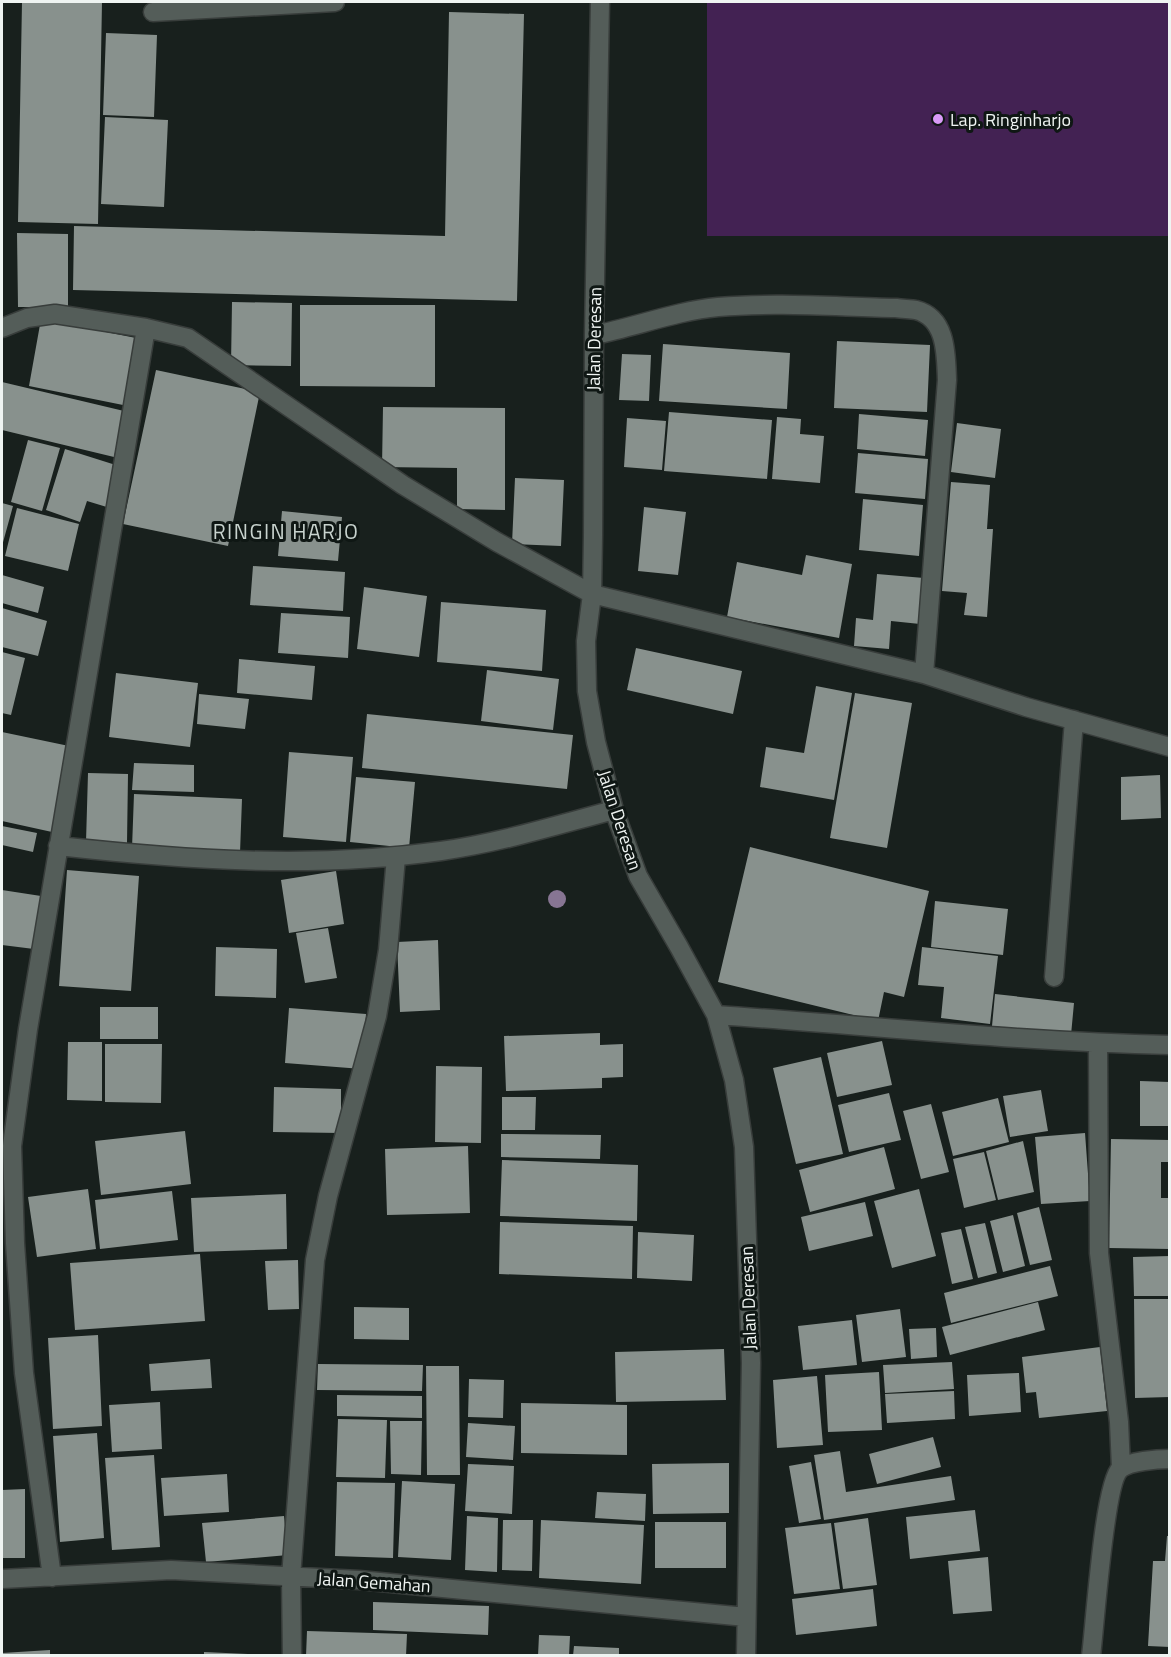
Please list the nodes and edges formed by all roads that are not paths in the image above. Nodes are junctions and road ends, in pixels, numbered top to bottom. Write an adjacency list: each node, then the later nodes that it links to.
1 (335, 2): 3 (street)
2 (600, 2): 6 (street, Jalan Deresan)
3 (153, 12)
4 (2, 328): 5 (street)
5 (146, 328): 7 (street); 12 (street)
6 (594, 335): 7 (street, Jalan Deresan); 8 (street)
7 (592, 594): 8 (street); 11 (street, Jalan Deresan)
8 (924, 674): 9 (street)
9 (1074, 720): 10 (street); 14 (street)
10 (1170, 747)
11 (614, 810): 13 (street); 15 (street, Jalan Deresan)
12 (58, 846): 13 (street); 20 (street)
13 (396, 857): 21 (street)
14 (1054, 977)
15 (716, 1015): 16 (street); 23 (street, Jalan Deresan)
16 (1098, 1043): 17 (street); 19 (street)
17 (1170, 1045)
18 (1170, 1459): 19 (street)
19 (1121, 1468): 26 (street)
20 (52, 1577): 21 (street, Jalan Gemahan); 22 (street, Jalan Gemahan)
21 (291, 1577): 23 (street, Jalan Gemahan); 24 (street)
22 (2, 1580)
23 (746, 1617): 25 (street, Jalan Deresan)
24 (292, 1656)
25 (746, 1656)
26 (1091, 1656)

